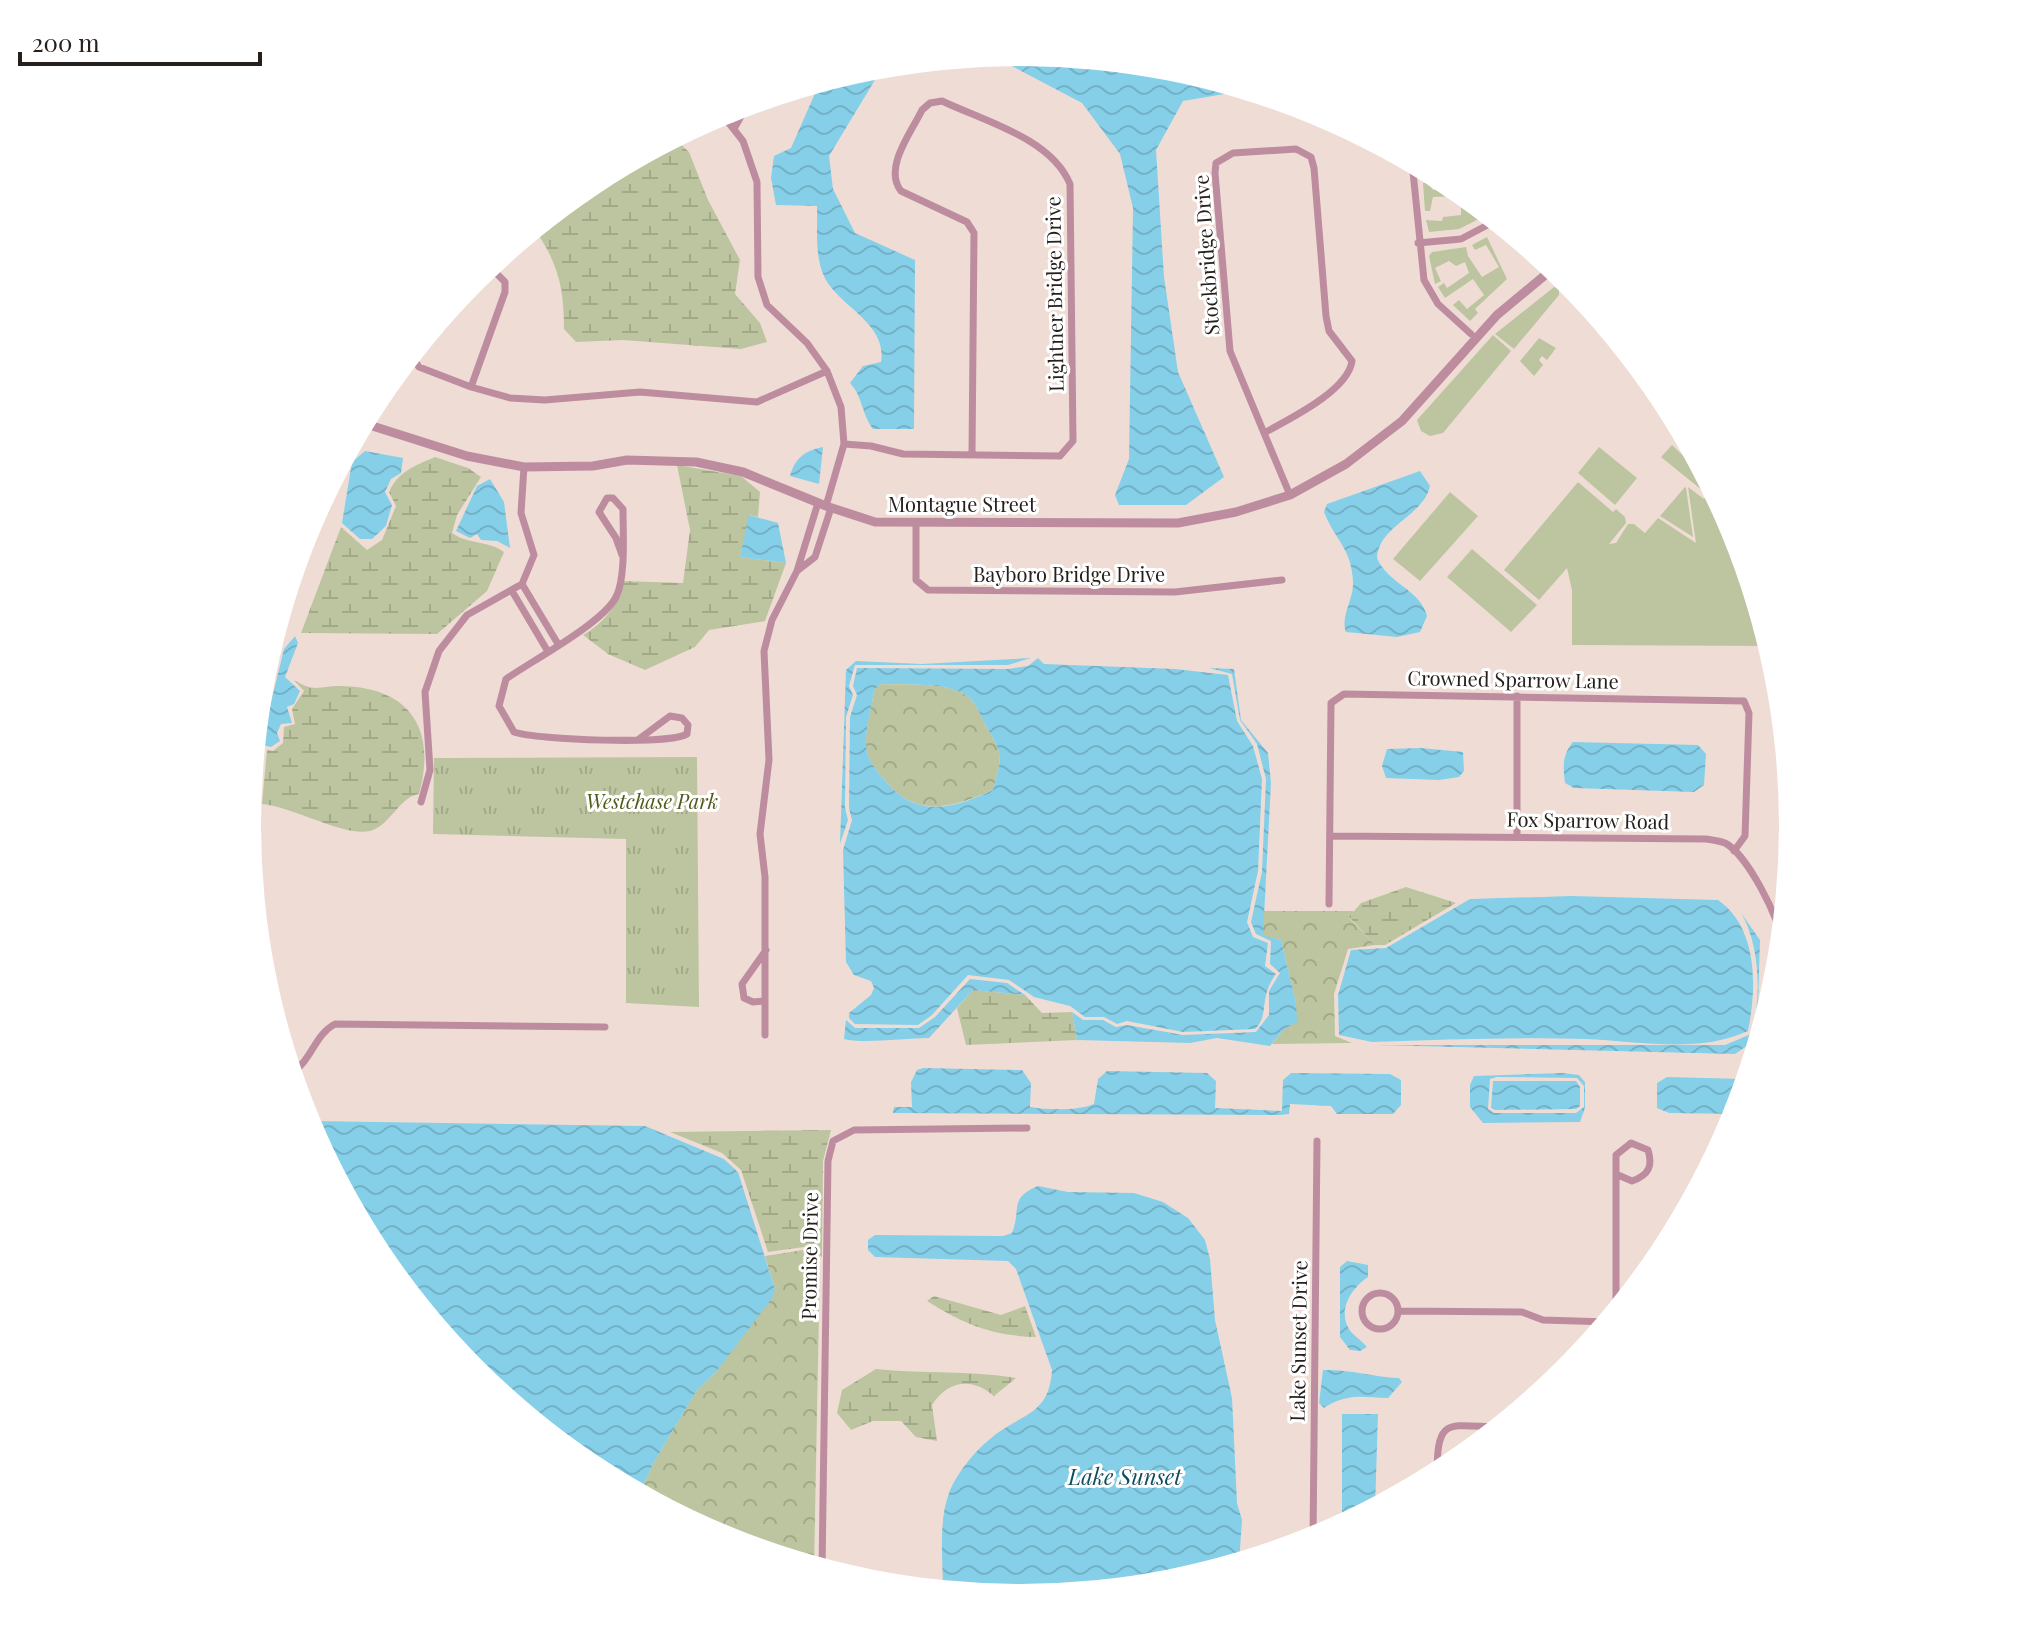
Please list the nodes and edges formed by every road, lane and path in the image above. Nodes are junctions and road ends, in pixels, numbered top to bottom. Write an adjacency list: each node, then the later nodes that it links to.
1 (739, 121): 3 (street)
2 (731, 123): 3 (street)
3 (735, 127): 12 (street)
4 (1413, 176): 6 (street)
5 (1486, 226): 6 (street)
6 (1418, 243): 10 (street)
7 (1542, 273): 10 (street, Montague Street)
8 (497, 275): 14 (street)
9 (1545, 276): 13 (street, Montague Street)
10 (1471, 334): 13 (street, Montague Street)
11 (417, 364): 14 (street)
12 (827, 371): 14 (street); 17 (street)
13 (1436, 380): 20 (street, Montague Street)
14 (471, 387)
15 (375, 427): 19 (street, Montague Street)
16 (1264, 433): 16 (street, Stockbridge Drive); 20 (street, Stockbridge Drive)
17 (844, 444): 18 (street, Lightner Bridge Drive); 21 (street)
18 (972, 454): 18 (street, Lightner Bridge Drive)
19 (524, 467): 21 (street, Montague Street); 28 (street)
20 (1290, 495): 22 (street, Montague Street)
21 (825, 506): 22 (street, Montague Street); 23 (street); 24 (street)
22 (916, 523): 27 (street, Bayboro Bridge Drive)
23 (808, 537): 24 (street); 26 (street)
24 (821, 541): 26 (street)
25 (622, 555): 25 (street); 32 (street)
26 (797, 571): 42 (street)
27 (1282, 580)
28 (522, 584): 29 (street); 30 (street)
29 (512, 591): 31 (street); 36 (street)
30 (543, 619): 31 (street); 32 (street)
31 (533, 625): 33 (street)
32 (558, 644): 33 (street)
33 (547, 650): 35 (street)
34 (1517, 696): 37 (street, Crowned Sparrow Lane); 38 (street); 39 (street, Crowned Sparrow Lane)
35 (639, 739): 35 (street)
36 (421, 802)
37 (1331, 836): 38 (street, Fox Sparrow Road); 40 (street, Crowned Sparrow Lane)
38 (1517, 837): 39 (street, Fox Sparrow Road)
39 (1734, 851): 41 (street)
40 (1329, 904)
41 (1775, 912)
42 (766, 950): 43 (street); 43 (street)
43 (765, 1001): 45 (street)
44 (605, 1027): 46 (street)
45 (765, 1035)
46 (300, 1068)
47 (1027, 1128): 56 (street, Promise Drive)
48 (1317, 1141): 55 (street, Lake Sunset Drive)
49 (1618, 1175): 49 (street); 50 (street)
50 (1616, 1296)
51 (1399, 1311): 51 (street); 52 (street)
52 (1596, 1322)
53 (1485, 1427): 54 (street)
54 (1437, 1460)
55 (1313, 1526)
56 (822, 1558)

